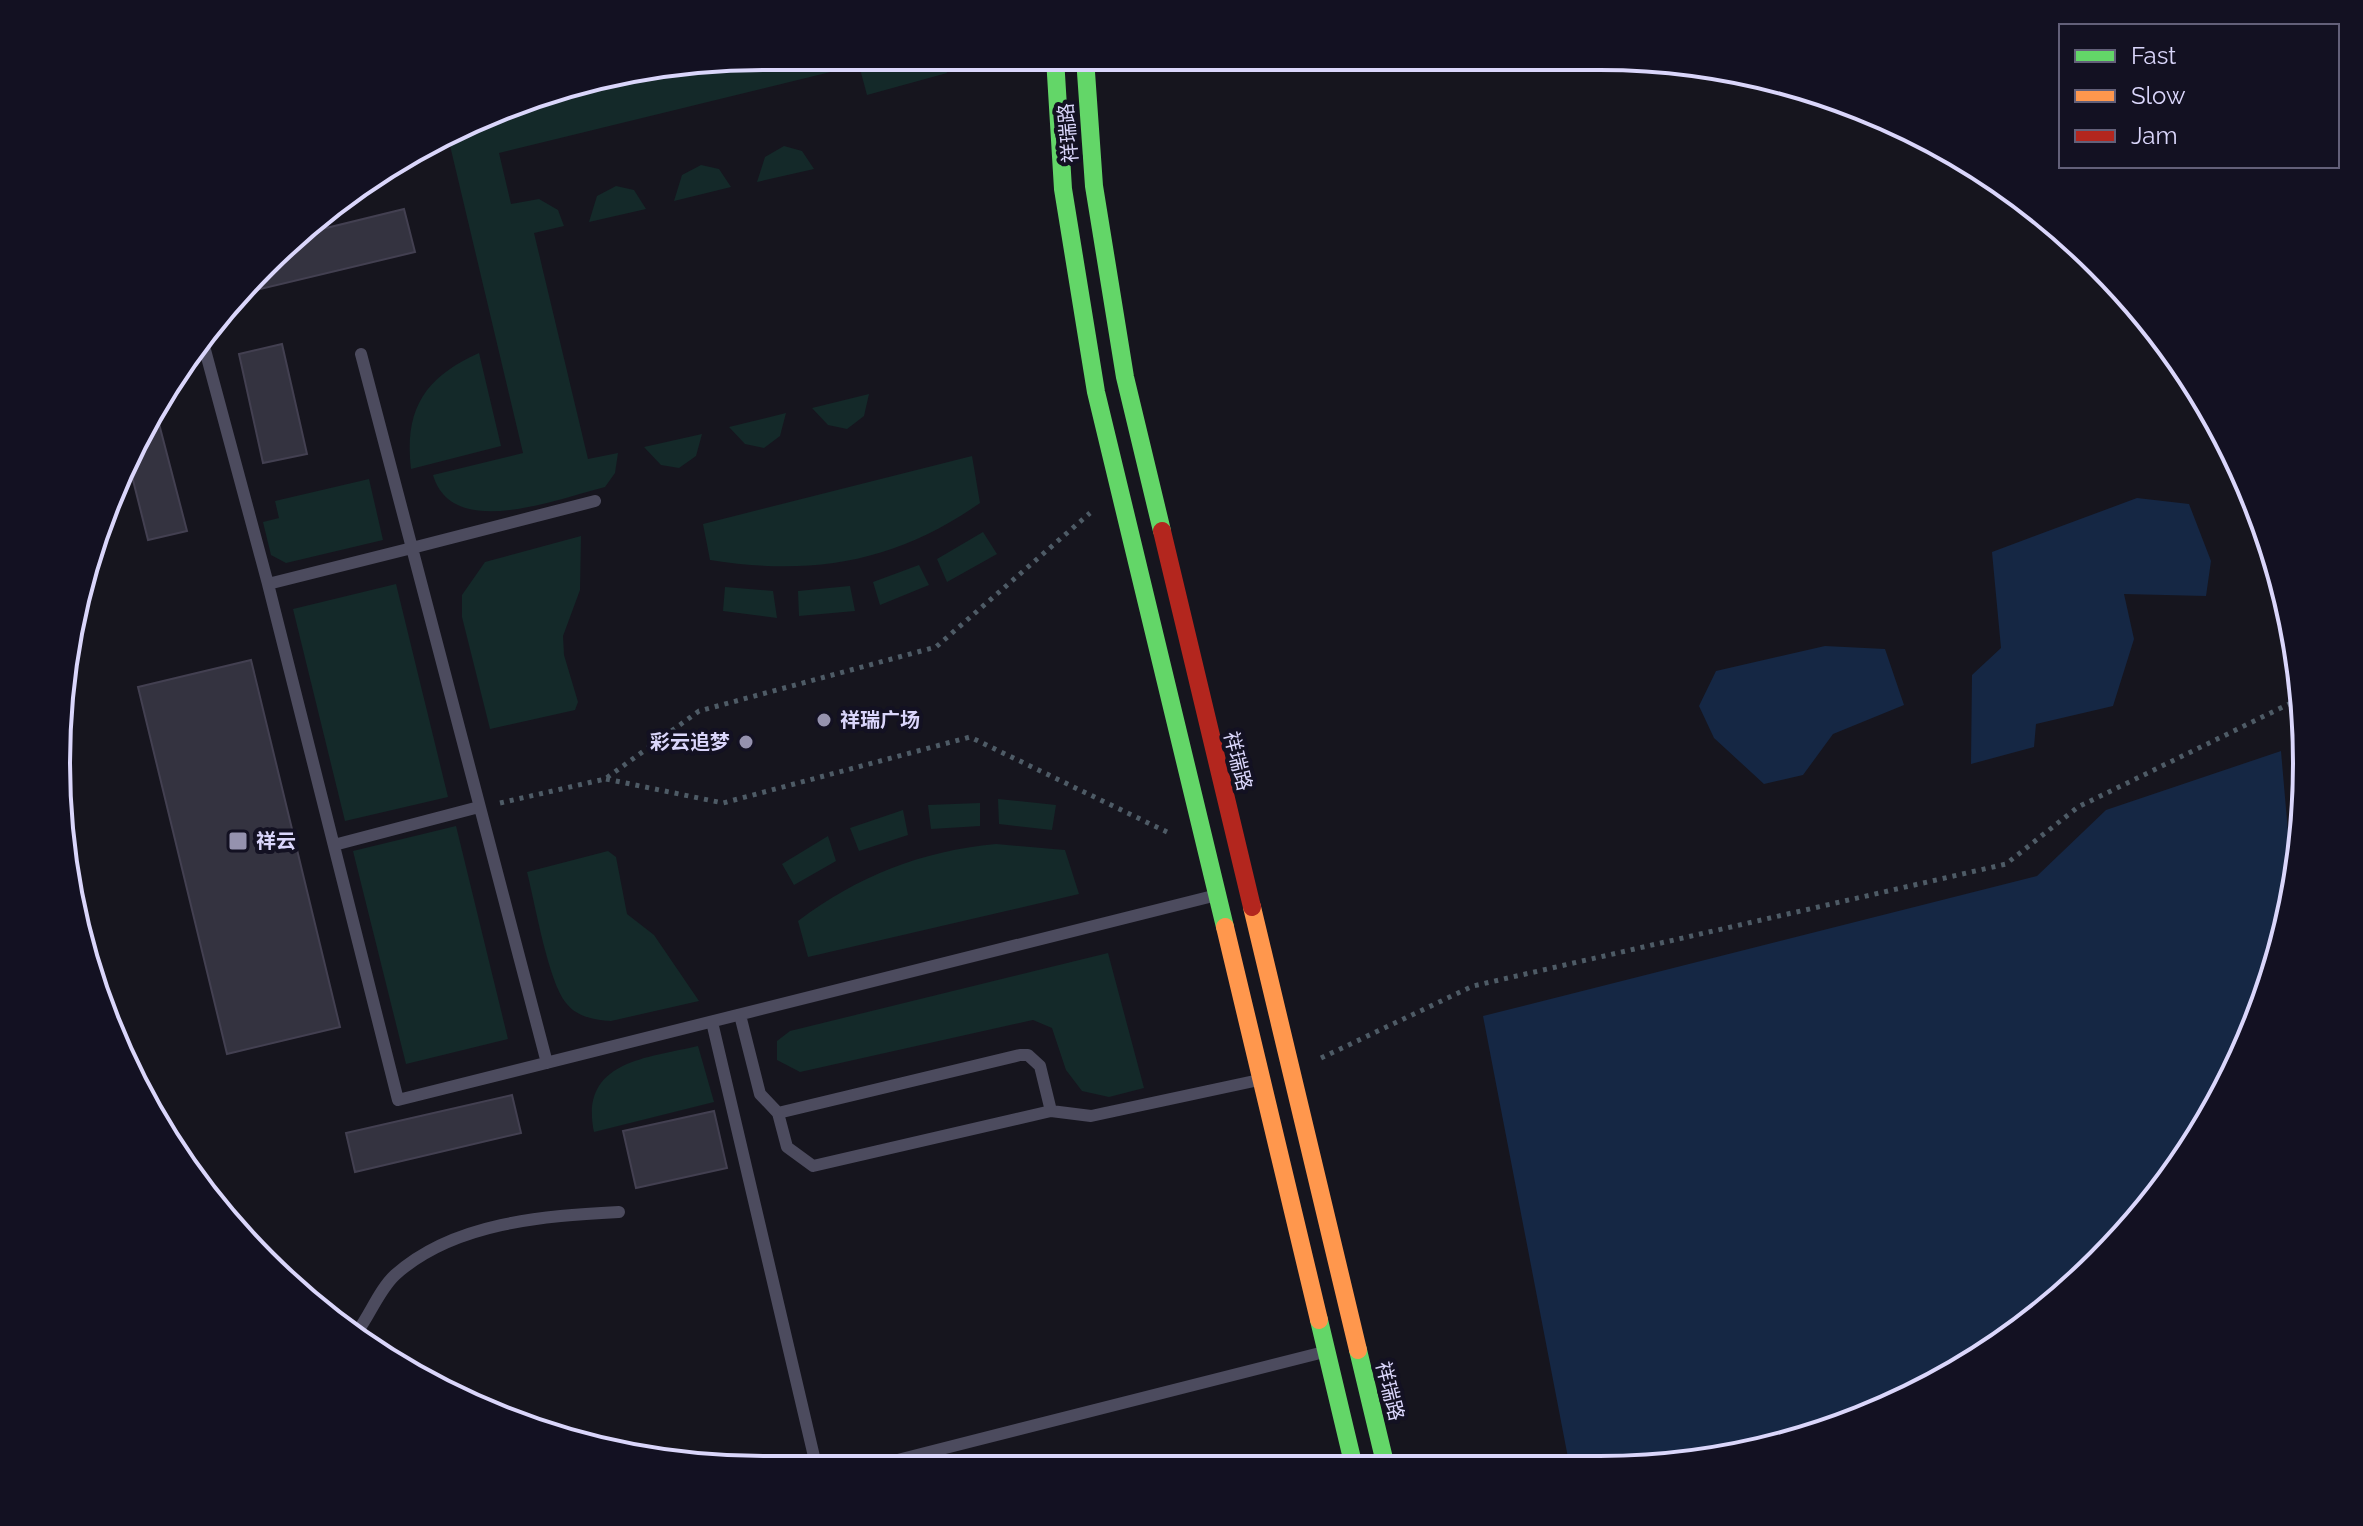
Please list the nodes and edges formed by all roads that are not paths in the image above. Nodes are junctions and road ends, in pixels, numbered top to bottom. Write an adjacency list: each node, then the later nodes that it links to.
1 (1056, 70): 11 (main road, 祥瑞路)
2 (1086, 70): 10 (main road, 祥瑞路)
3 (205, 352): 7 (lane)
4 (361, 354): 6 (lane)
5 (595, 501): 6 (lane)
6 (412, 548): 7 (lane); 8 (lane)
7 (268, 584): 9 (lane)
8 (479, 807): 9 (lane); 14 (lane)
9 (334, 845): 14 (lane)
10 (1246, 887): 11 (lane); 15 (main road, 祥瑞路)
11 (1216, 895): 12 (lane); 16 (main road, 祥瑞路)
12 (740, 1015): 13 (lane); 18 (lane)
13 (712, 1022): 14 (lane); 22 (lane)
14 (547, 1063)
15 (1290, 1073): 16 (lane); 25 (main road, 祥瑞路)
16 (1260, 1079): 17 (lane); 21 (main road, 祥瑞路)
17 (1051, 1111): 18 (lane); 18 (lane)
18 (778, 1113)
19 (619, 1212): 20 (lane)
20 (360, 1327)
21 (1326, 1351): 23 (lane); 24 (main road, 祥瑞路)
22 (814, 1456)
23 (913, 1456)
24 (1351, 1456)
25 (1383, 1456)

